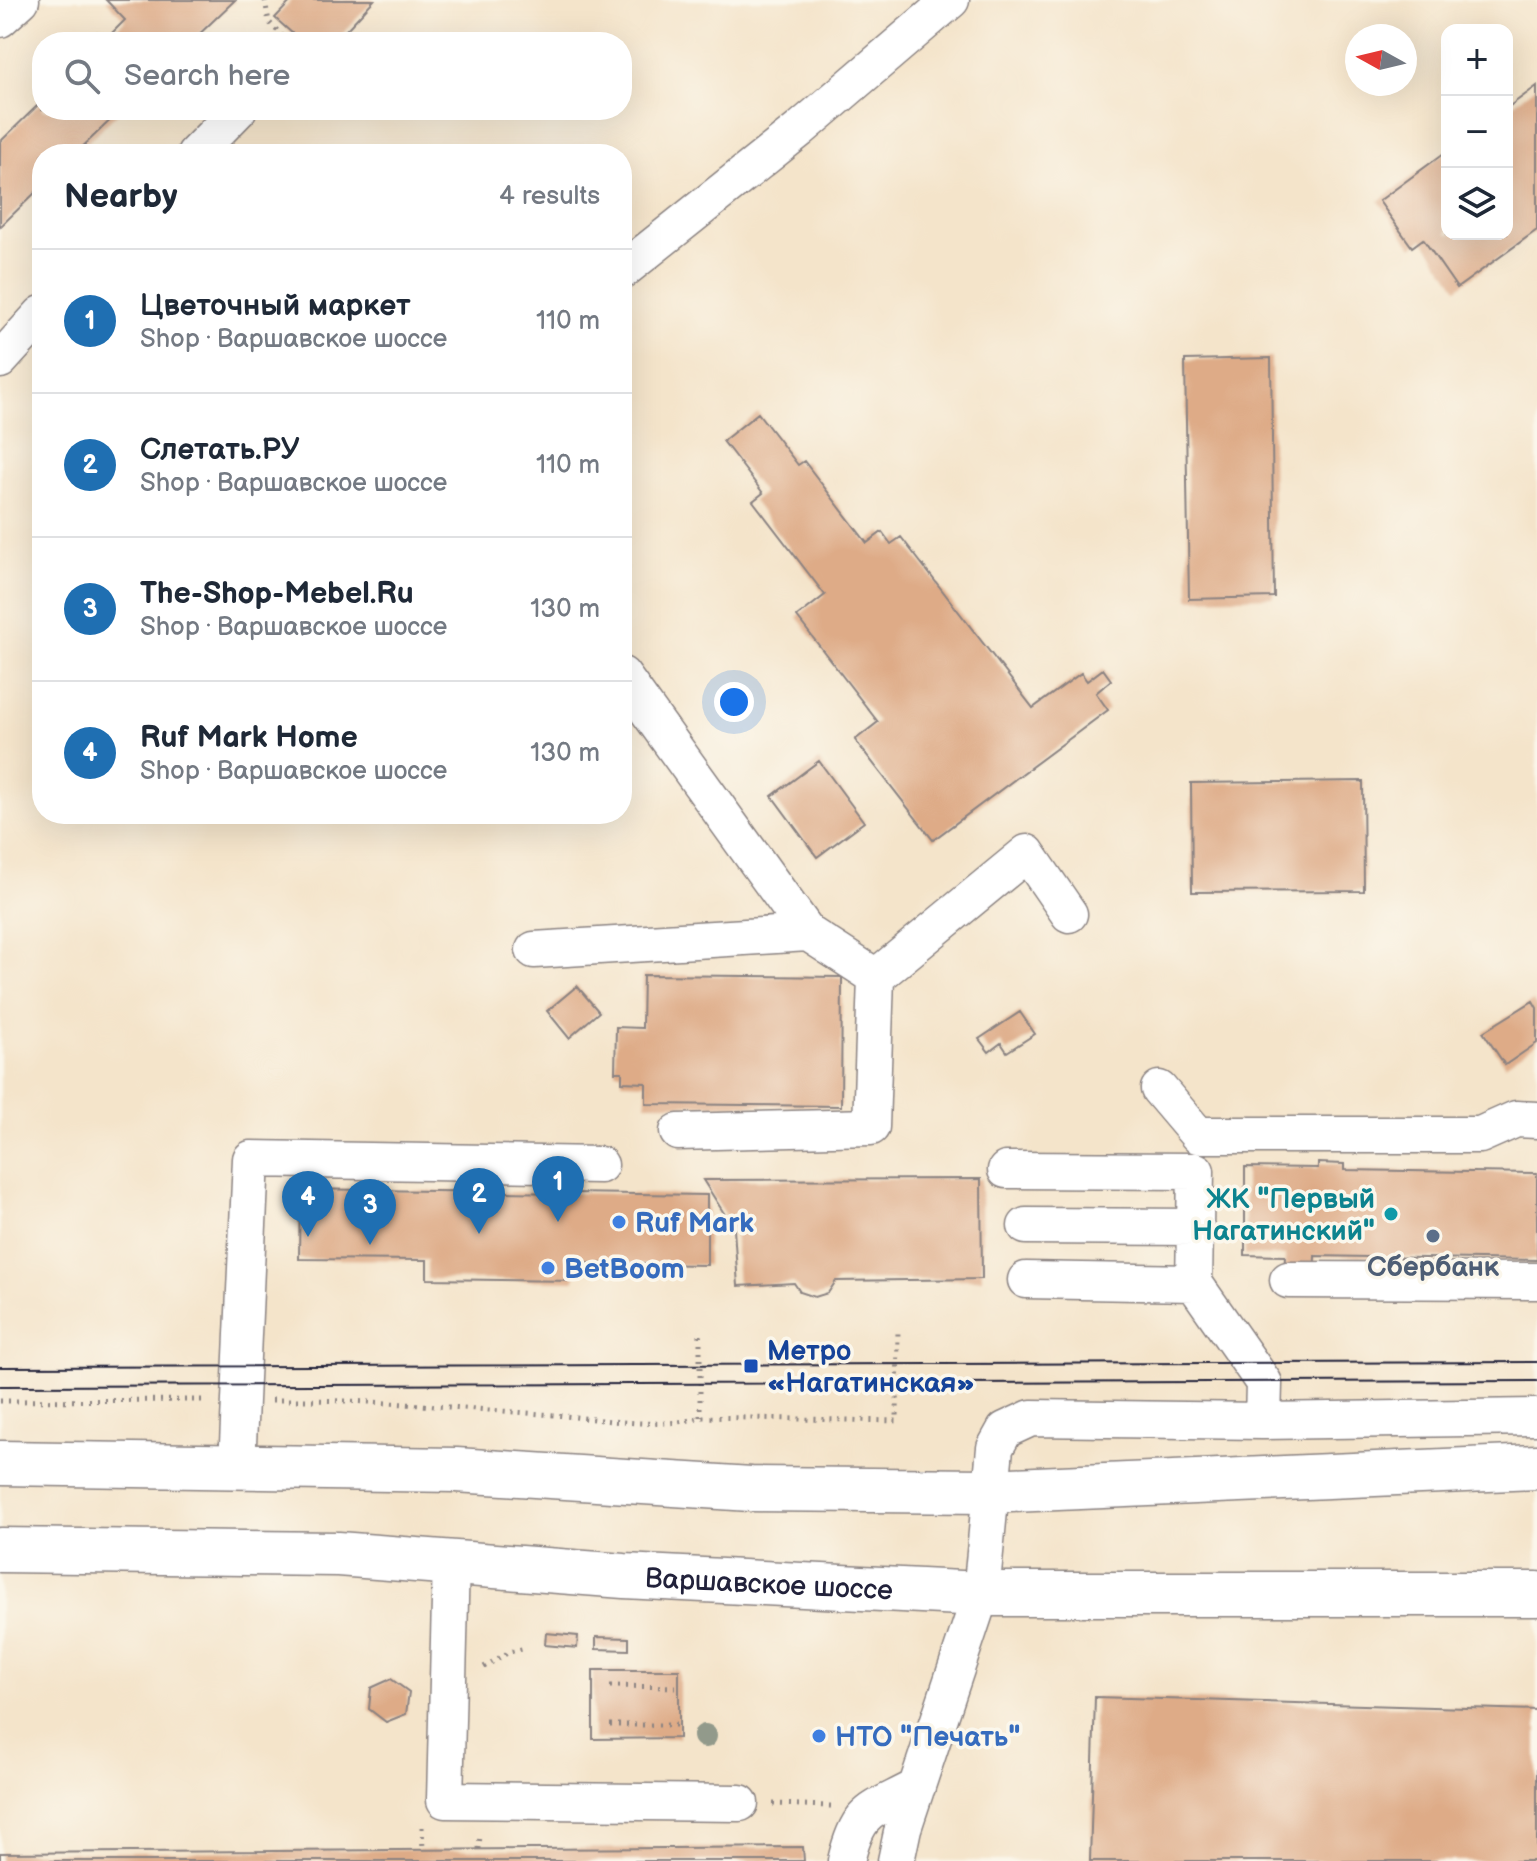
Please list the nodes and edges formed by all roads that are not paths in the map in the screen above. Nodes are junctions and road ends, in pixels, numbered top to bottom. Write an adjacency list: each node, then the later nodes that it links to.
1 (21, 0): 3 (street)
2 (951, 0): 6 (street)
3 (0, 19)
4 (228, 120): 5 (street)
5 (205, 144)
6 (632, 263)
7 (32, 325): 8 (street)
8 (0, 360)
9 (632, 689): 11 (street)
10 (1069, 914): 13 (street)
11 (808, 933): 12 (street); 13 (street)
12 (534, 950)
13 (876, 977): 16 (street)
14 (1159, 1089): 17 (street)
15 (1537, 1120): 17 (street)
16 (678, 1132)
17 (1198, 1135): 20 (street)
18 (600, 1165): 30 (street)
19 (1006, 1170): 20 (street)
20 (1196, 1171): 22 (street)
21 (1026, 1226): 22 (street)
22 (1196, 1227): 26 (street)
23 (1026, 1280): 26 (street)
24 (1288, 1280): 25 (street)
25 (1537, 1281)
26 (1194, 1283): 28 (street)
27 (1537, 1417): 28 (street)
28 (1263, 1421): 32 (street)
29 (0, 1463): 30 (main road)
30 (237, 1466): 32 (main road)
31 (1537, 1467): 32 (main road)
32 (988, 1491): 35 (street)
33 (0, 1550): 34 (main road, Варшавское шоссе)
34 (451, 1560): 35 (main road, Варшавское шоссе); 38 (street)
35 (981, 1594): 36 (main road, Варшавское шоссе); 37 (street)
36 (1537, 1594)
37 (917, 1787): 39 (street); 40 (street)
38 (740, 1803)
39 (846, 1861)
40 (896, 1861)

